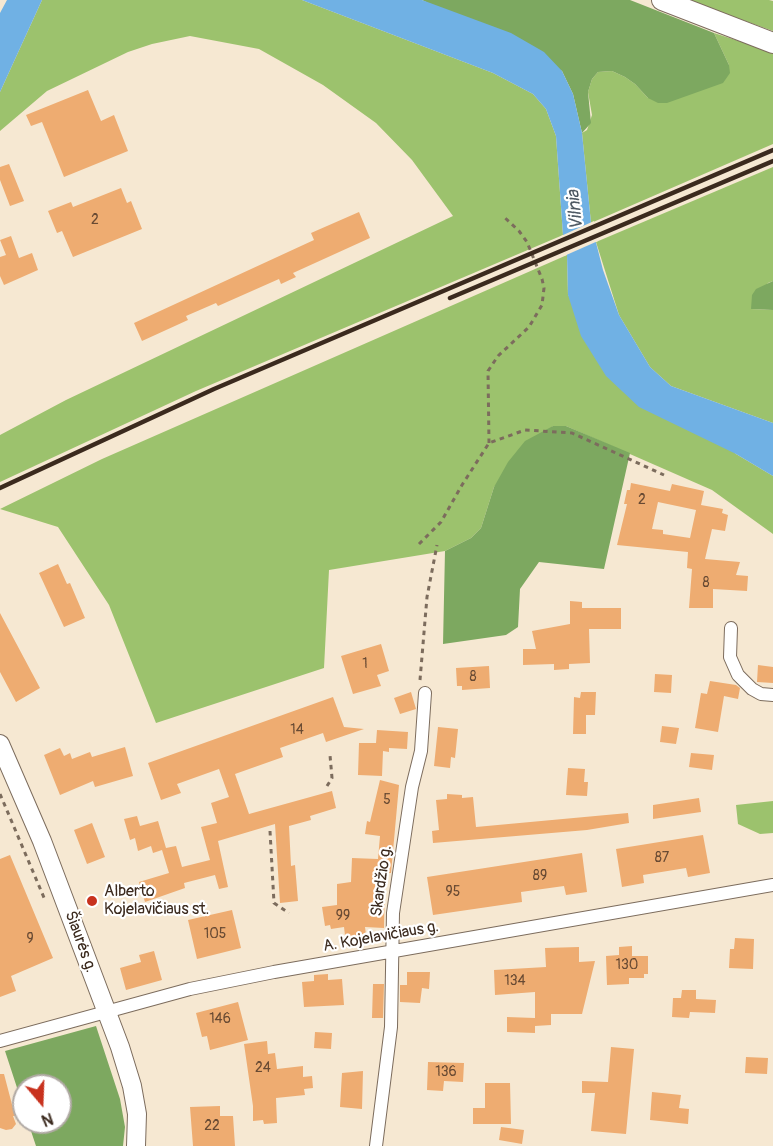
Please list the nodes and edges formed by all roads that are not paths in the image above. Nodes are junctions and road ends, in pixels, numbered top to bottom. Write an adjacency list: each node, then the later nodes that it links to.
1 (662, 0): 2 (main road)
2 (773, 43)
3 (731, 628): 5 (street)
4 (426, 693): 8 (street, Skardžio g.)
5 (773, 695)
6 (0, 744): 9 (main road, Šiaurės g.)
7 (773, 885): 8 (street, A. Kojelavičiaus g.)
8 (391, 952): 9 (street, A. Kojelavičiaus g.); 12 (street, Skardžio g.)
9 (106, 1011): 10 (street, A. Kojelavičiaus g.); 11 (main road, Šiaurės g.)
10 (0, 1041)
11 (136, 1146)
12 (376, 1146)

